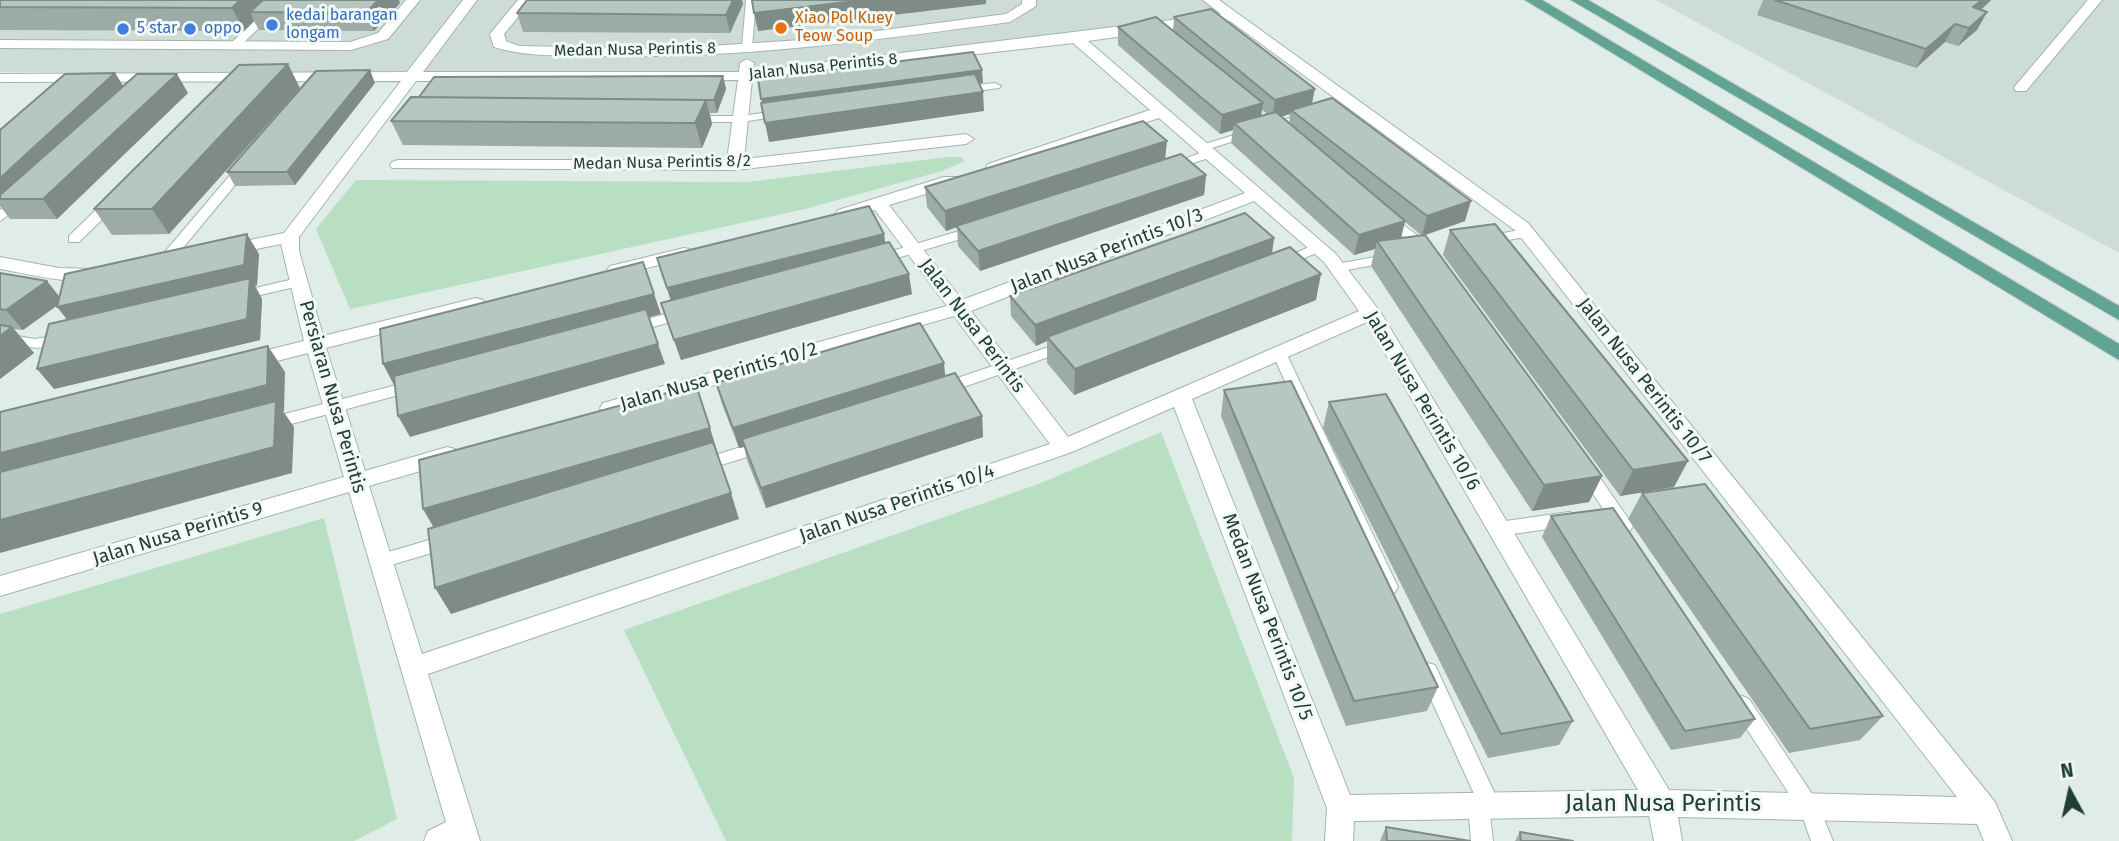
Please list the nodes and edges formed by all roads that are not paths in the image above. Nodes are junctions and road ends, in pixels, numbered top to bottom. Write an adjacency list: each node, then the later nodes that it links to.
1 (283, 0): 16 (lane)
2 (470, 0): 18 (street)
3 (506, 0): 4 (street)
4 (525, 0): 17 (street, Medan Nusa Perintis 8)
5 (751, 0): 17 (lane)
6 (1210, 0): 12 (street, Jalan Nusa Perintis 10/7)
7 (1532, 0): 81 (main road)
8 (1578, 0): 74 (main road)
9 (2095, 0): 25 (street)
10 (408, 1): 16 (street)
11 (1029, 3): 17 (street, Medan Nusa Perintis 8)
12 (1232, 16): 13 (street, Jalan Nusa Perintis 8); 51 (street, Jalan Nusa Perintis 10/7)
13 (1076, 38): 20 (street, Jalan Nusa Perintis 8); 32 (street, Jalan Nusa Perintis 10/6)
14 (0, 44): 15 (street)
15 (186, 45): 16 (street); 22 (street)
16 (234, 46)
17 (747, 47): 20 (street)
18 (412, 75): 19 (street, Jalan Nusa Perintis 8); 20 (street, Jalan Nusa Perintis 8); 33 (street)
19 (237, 76): 22 (street, Jalan Nusa Perintis 8); 29 (lane)
20 (747, 76): 36 (street)
21 (68, 77): 22 (street, Jalan Nusa Perintis 8); 23 (street, Jalan Nusa Perintis 8); 26 (lane)
22 (152, 77): 28 (lane)
23 (0, 78)
24 (995, 86): 27 (lane)
25 (2021, 88)
26 (48, 93)
27 (942, 93)
28 (132, 96)
29 (218, 96)
30 (1325, 110): 39 (lane)
31 (794, 112): 36 (lane)
32 (1160, 112): 39 (street, Jalan Nusa Perintis 10/6); 46 (street)
33 (379, 118): 34 (lane); 52 (street)
34 (402, 118)
35 (685, 118): 36 (lane)
36 (741, 119): 40 (street)
37 (966, 139): 40 (street, Medan Nusa Perintis 8/2)
38 (258, 149): 61 (lane)
39 (1204, 151): 42 (lane); 45 (street, Jalan Nusa Perintis 10/6)
40 (735, 164): 41 (street, Medan Nusa Perintis 8/2)
41 (398, 165)
42 (1156, 171)
43 (31, 190): 48 (lane)
44 (122, 191): 53 (lane)
45 (1255, 195): 56 (street, Jalan Nusa Perintis 10/6); 71 (street, Jalan Nusa Perintis 10/3)
46 (880, 205): 49 (street); 57 (street, Jalan Nusa Perintis)
47 (1378, 209): 65 (lane)
48 (0, 217)
49 (826, 218)
50 (989, 226): 57 (lane)
51 (1526, 233): 54 (lane); 110 (street, Jalan Nusa Perintis 10/7)
52 (290, 237): 58 (street); 68 (street, Persiaran Nusa Perintis)
53 (74, 239)
54 (1466, 244)
55 (705, 248): 67 (street)
56 (1316, 248): 64 (lane); 65 (street, Jalan Nusa Perintis 10/6)
57 (915, 250): 62 (lane); 71 (street, Jalan Nusa Perintis)
58 (214, 253)
59 (188, 258): 61 (street)
60 (0, 263): 66 (street)
61 (163, 263): 63 (street)
62 (861, 265)
63 (140, 268)
64 (1267, 268)
65 (1336, 268): 73 (street, Jalan Nusa Perintis 10/6)
66 (105, 275)
67 (597, 275)
68 (298, 282): 70 (lane); 79 (street, Persiaran Nusa Perintis)
69 (490, 301): 79 (street)
70 (218, 302)
71 (960, 308): 83 (street, Jalan Nusa Perintis); 88 (street, Jalan Nusa Perintis 10/2)
72 (700, 309): 75 (lane)
73 (1371, 313): 80 (street, Jalan Nusa Perintis 10/4); 97 (street, Jalan Nusa Perintis 10/6)
74 (2119, 314)
75 (620, 331)
76 (83, 335): 77 (lane)
77 (0, 338)
78 (1080, 341): 83 (lane)
79 (315, 344): 82 (street); 87 (street, Persiaran Nusa Perintis)
80 (1279, 353): 86 (street, Jalan Nusa Perintis 10/4); 102 (lane)
81 (2119, 354)
82 (223, 368)
83 (1005, 369): 85 (lane); 91 (street, Jalan Nusa Perintis)
84 (425, 382): 87 (lane)
85 (929, 394)
86 (1180, 396): 91 (street, Jalan Nusa Perintis 10/4); 109 (street, Medan Nusa Perintis 10/5)
87 (334, 406): 89 (lane); 95 (street, Persiaran Nusa Perintis)
88 (584, 416)
89 (254, 428)
90 (776, 442): 94 (lane)
91 (1063, 447): 104 (street, Jalan Nusa Perintis 10/4)
92 (464, 450): 95 (street)
93 (1573, 453): 96 (lane)
94 (686, 469)
95 (356, 481): 100 (street, Persiaran Nusa Perintis); 101 (street, Jalan Nusa Perintis 9)
96 (1622, 512): 97 (lane); 98 (lane)
97 (1499, 529): 106 (street, Jalan Nusa Perintis 10/6)
98 (1631, 536)
99 (461, 537): 100 (lane)
100 (381, 561): 104 (street, Persiaran Nusa Perintis)
101 (0, 586)
102 (1398, 606)
103 (1421, 656): 107 (lane)
104 (413, 668): 111 (street, Persiaran Nusa Perintis)
105 (1735, 694): 108 (lane)
106 (1661, 803): 107 (street, Jalan Nusa Perintis); 108 (street, Jalan Nusa Perintis); 114 (street, Jalan Nusa Perintis 10/6)
107 (1484, 805): 109 (street, Jalan Nusa Perintis); 113 (lane)
108 (1809, 807): 110 (street, Jalan Nusa Perintis); 115 (lane)
109 (1341, 808): 112 (street, Medan Nusa Perintis 10/5)
110 (1985, 811): 116 (street, Jalan Nusa Perintis 10/7)
111 (456, 837)
112 (1339, 841)
113 (1482, 841)
114 (1668, 841)
115 (1822, 841)
116 (1998, 841)

